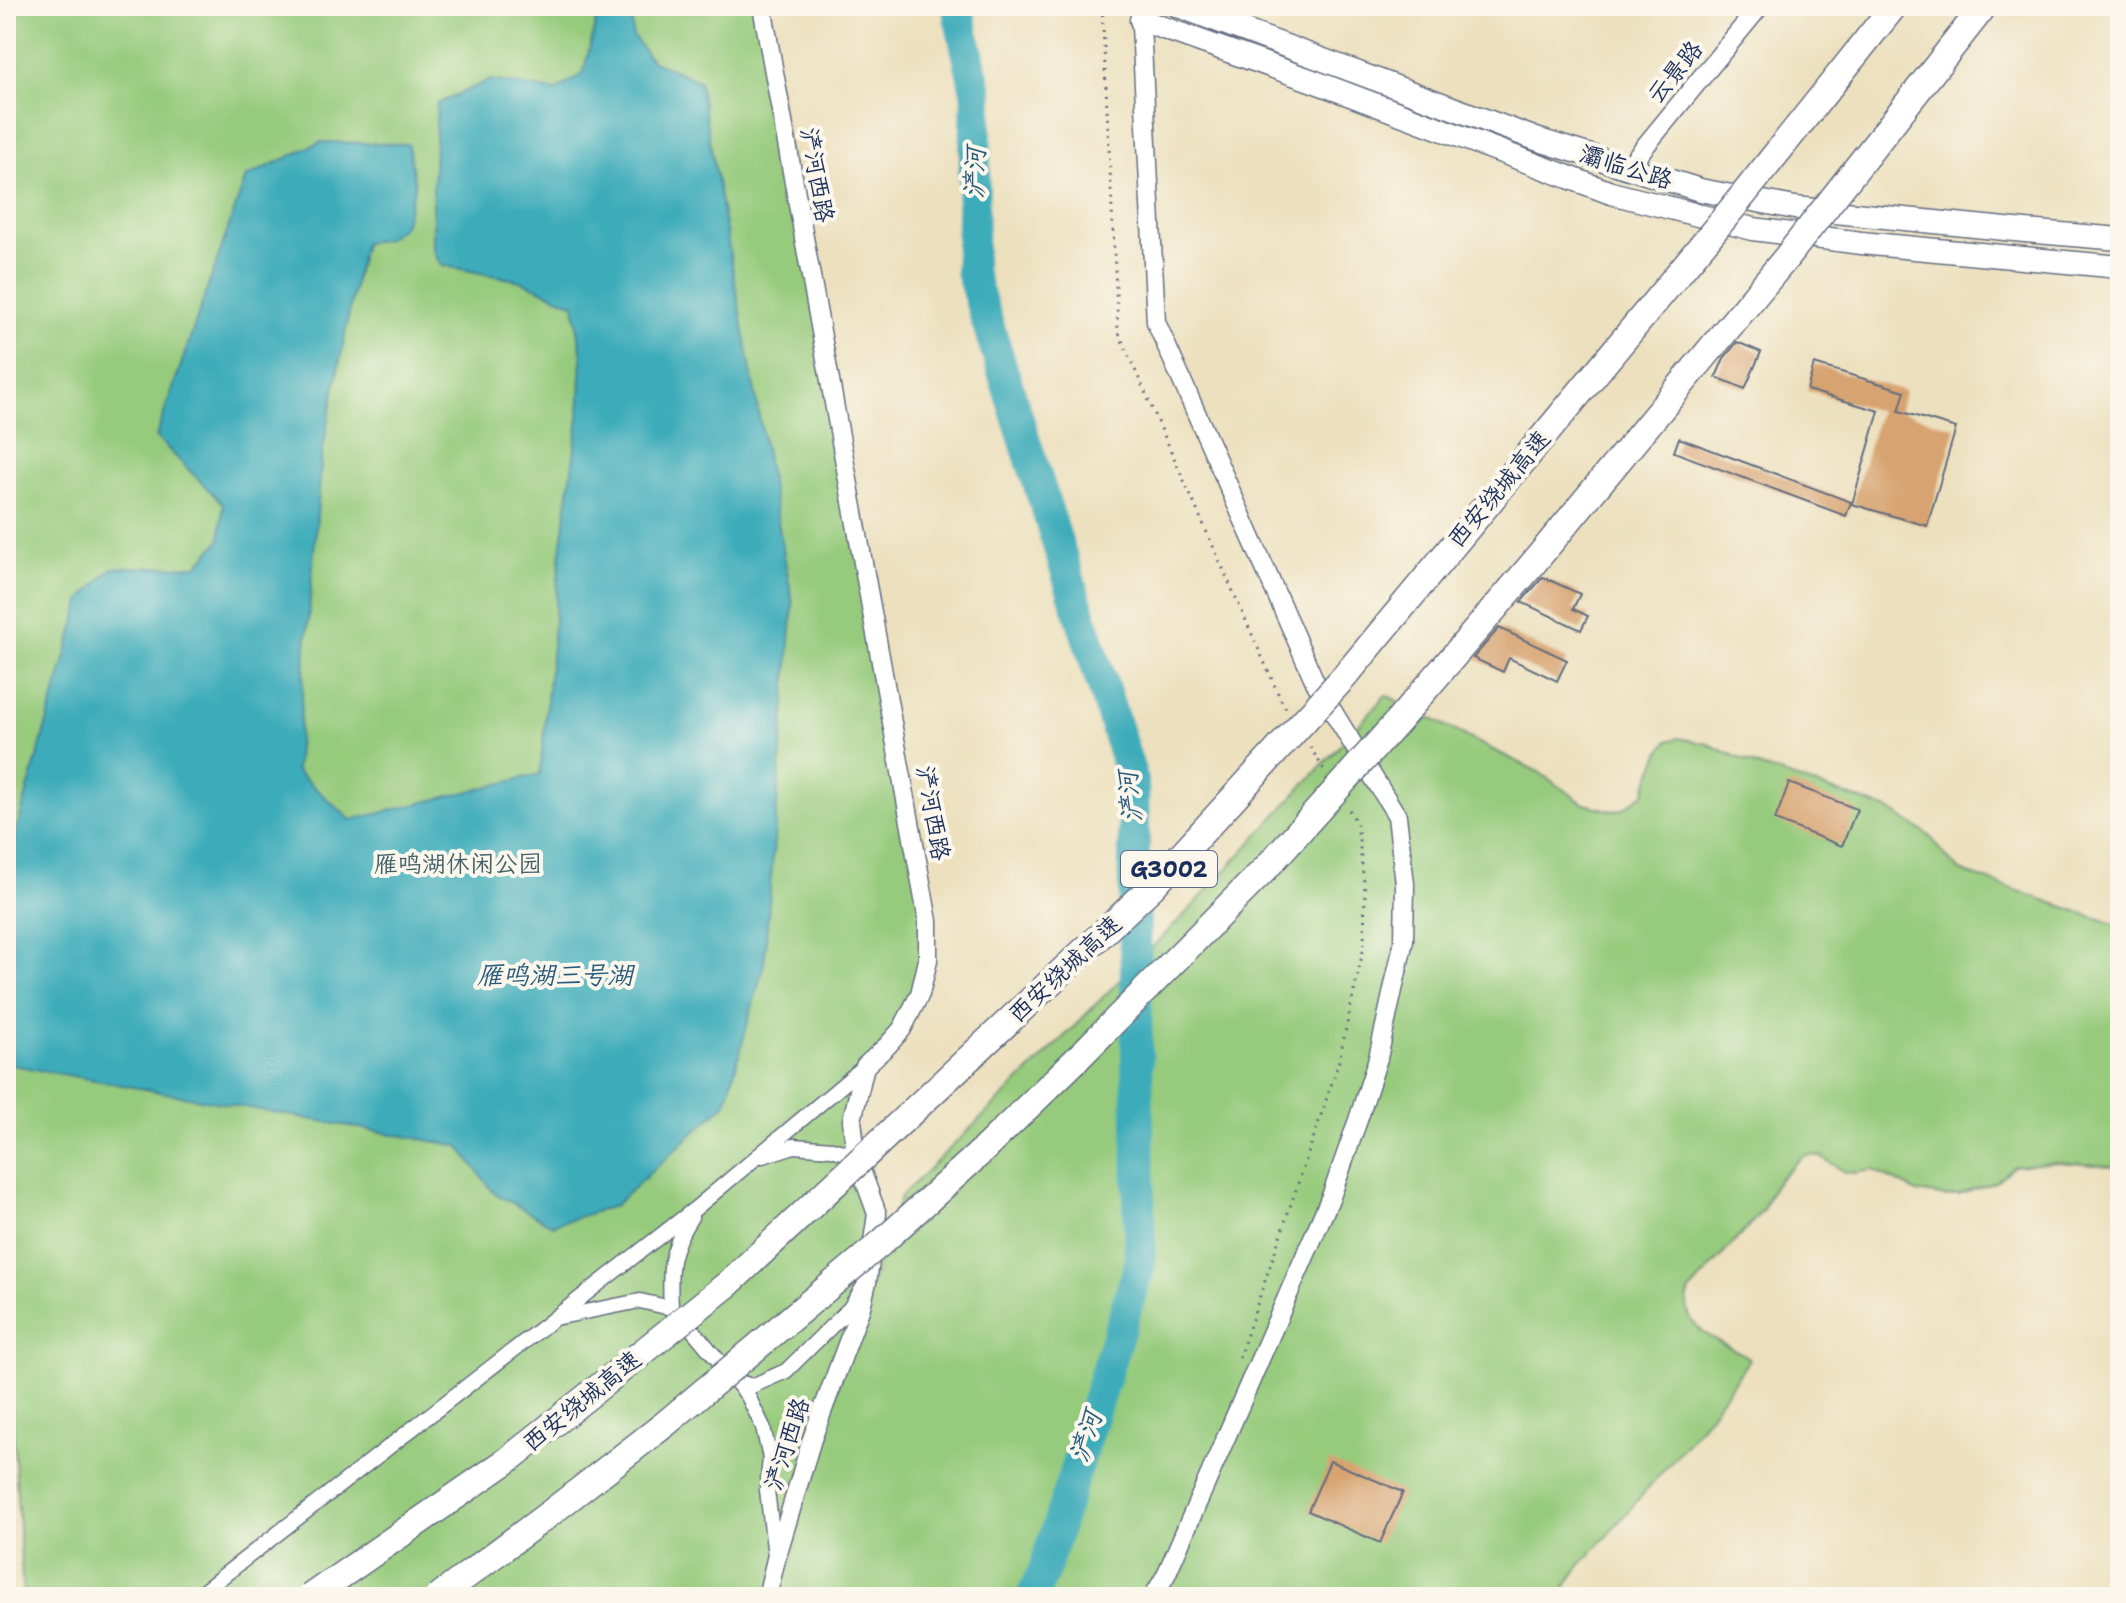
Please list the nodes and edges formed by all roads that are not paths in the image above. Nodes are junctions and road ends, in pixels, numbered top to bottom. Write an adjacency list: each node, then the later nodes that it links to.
1 (762, 6): 10 (street, 浐河西路)
2 (1178, 6): 7 (main road, 灞临公路)
3 (1760, 6): 7 (street, 云景路)
4 (1894, 6): 21 (highway, 西安绕城高速 / G3002, bridge)
5 (1984, 6): 22 (highway, G3002, bridge)
6 (1140, 13): 9 (main road, 灞临公路); 19 (street)
7 (1628, 167): 8 (main road, 灞临公路)
8 (2120, 239)
9 (2120, 267)
10 (865, 1066): 11 (street, 浐河西路); 12 (street)
11 (856, 1156): 12 (street); 14 (street, 浐河西路)
12 (756, 1158): 13 (street)
13 (696, 1208): 15 (street); 16 (street)
14 (867, 1282): 17 (street); 18 (street, 浐河西路)
15 (671, 1308): 16 (street); 17 (street)
16 (555, 1318): 20 (street)
17 (735, 1381): 18 (street)
18 (776, 1559): 23 (street, 浐河西路)
19 (1166, 1575): 24 (street); 25 (street)
20 (196, 1597)
21 (310, 1597)
22 (438, 1597)
23 (767, 1597)
24 (1153, 1597)
25 (1160, 1597)

